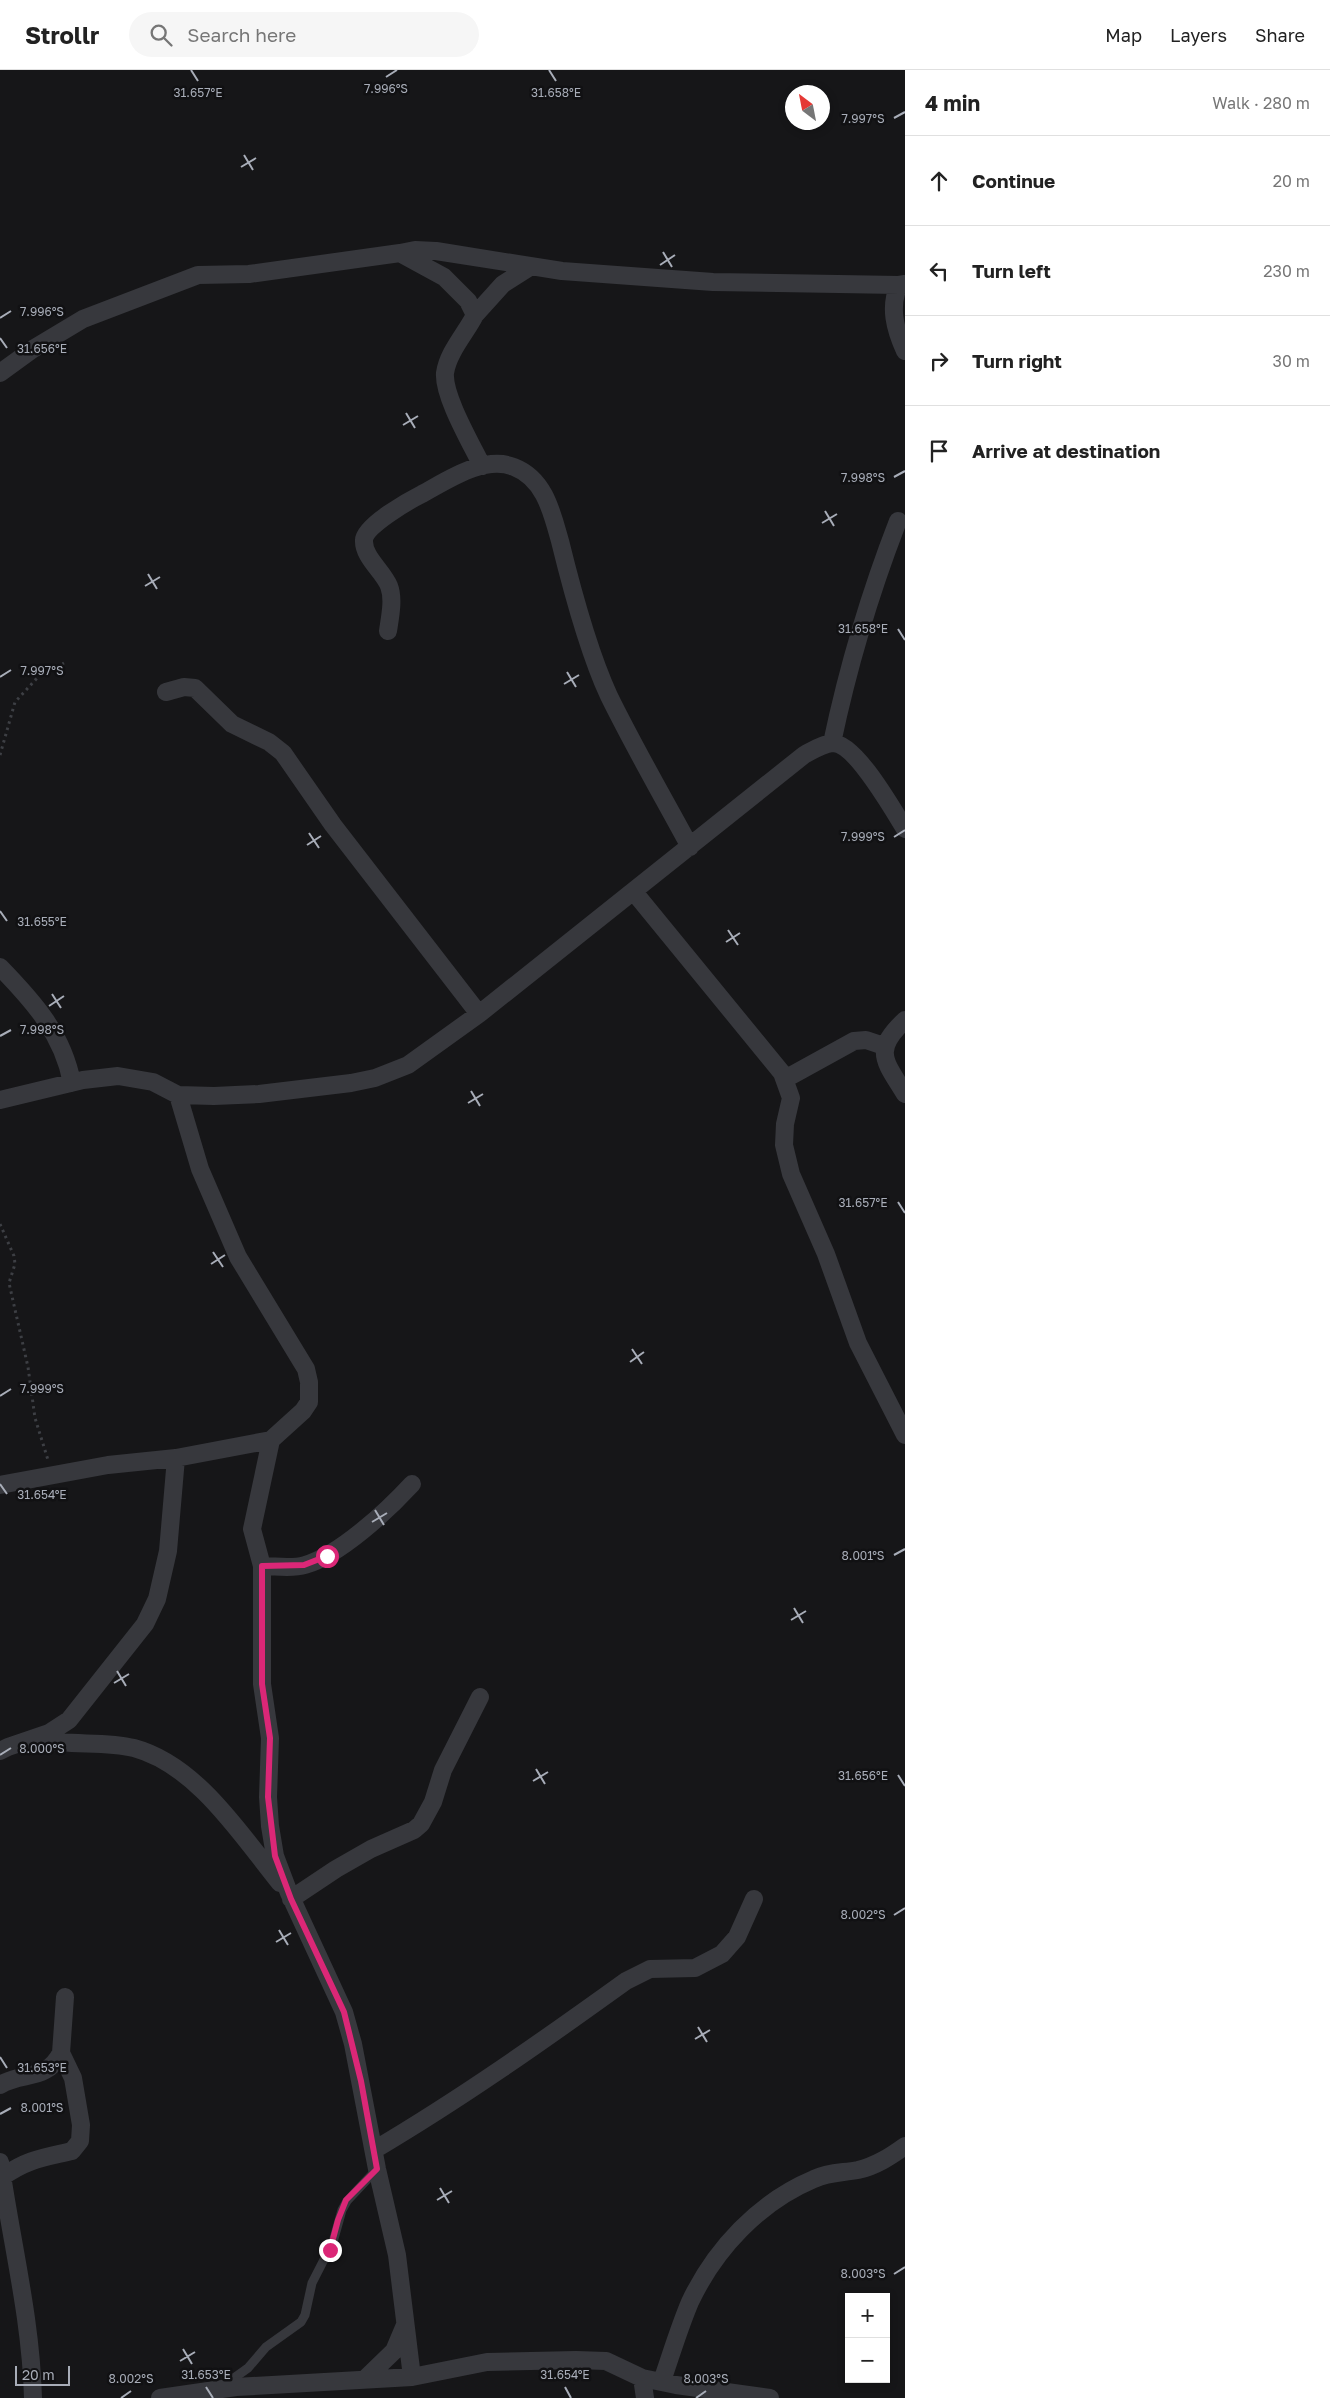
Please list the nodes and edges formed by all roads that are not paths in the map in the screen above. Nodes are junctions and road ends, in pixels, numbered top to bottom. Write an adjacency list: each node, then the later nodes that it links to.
1 (400, 253): 2 (street); 4 (street); 6 (street)
2 (530, 267): 3 (street); 4 (street)
3 (902, 284): 5 (street)
4 (475, 315): 7 (street)
5 (905, 350)
6 (0, 373)
7 (482, 466): 9 (street); 13 (street)
8 (898, 521): 11 (street)
9 (388, 631)
10 (166, 692): 16 (street)
11 (832, 743): 12 (street); 13 (street)
12 (905, 829)
13 (690, 847): 14 (street)
14 (634, 892): 16 (street); 19 (street)
15 (0, 967): 20 (street)
16 (479, 1014): 22 (street)
17 (905, 1020): 18 (street)
18 (884, 1046): 19 (street); 21 (street)
19 (785, 1079): 24 (street)
20 (72, 1082): 22 (street); 23 (street)
21 (905, 1094)
22 (178, 1095): 25 (street)
23 (0, 1100)
24 (905, 1435)
25 (271, 1440): 26 (street); 29 (street)
26 (176, 1458): 28 (street); 31 (street)
27 (412, 1484): 29 (street)
28 (0, 1485)
29 (262, 1566): 33 (street)
30 (480, 1697): 33 (street)
31 (36, 1738): 32 (street); 33 (street)
32 (0, 1751)
33 (290, 1896): 39 (street)
34 (754, 1899): 39 (street)
35 (65, 1997): 36 (street)
36 (60, 2053): 37 (street); 40 (street)
37 (0, 2085)
38 (905, 2146): 46 (street)
39 (374, 2150): 41 (street)
40 (1, 2169): 48 (street)
41 (377, 2169): 42 (street); 47 (lane)
42 (405, 2325): 43 (street); 45 (street)
43 (412, 2377): 44 (street); 45 (street)
44 (642, 2378): 46 (street); 50 (street)
45 (364, 2380): 47 (street)
46 (662, 2381): 51 (street)
47 (213, 2390): 49 (street)
48 (33, 2398)
49 (160, 2398)
50 (645, 2398)
51 (770, 2398)

